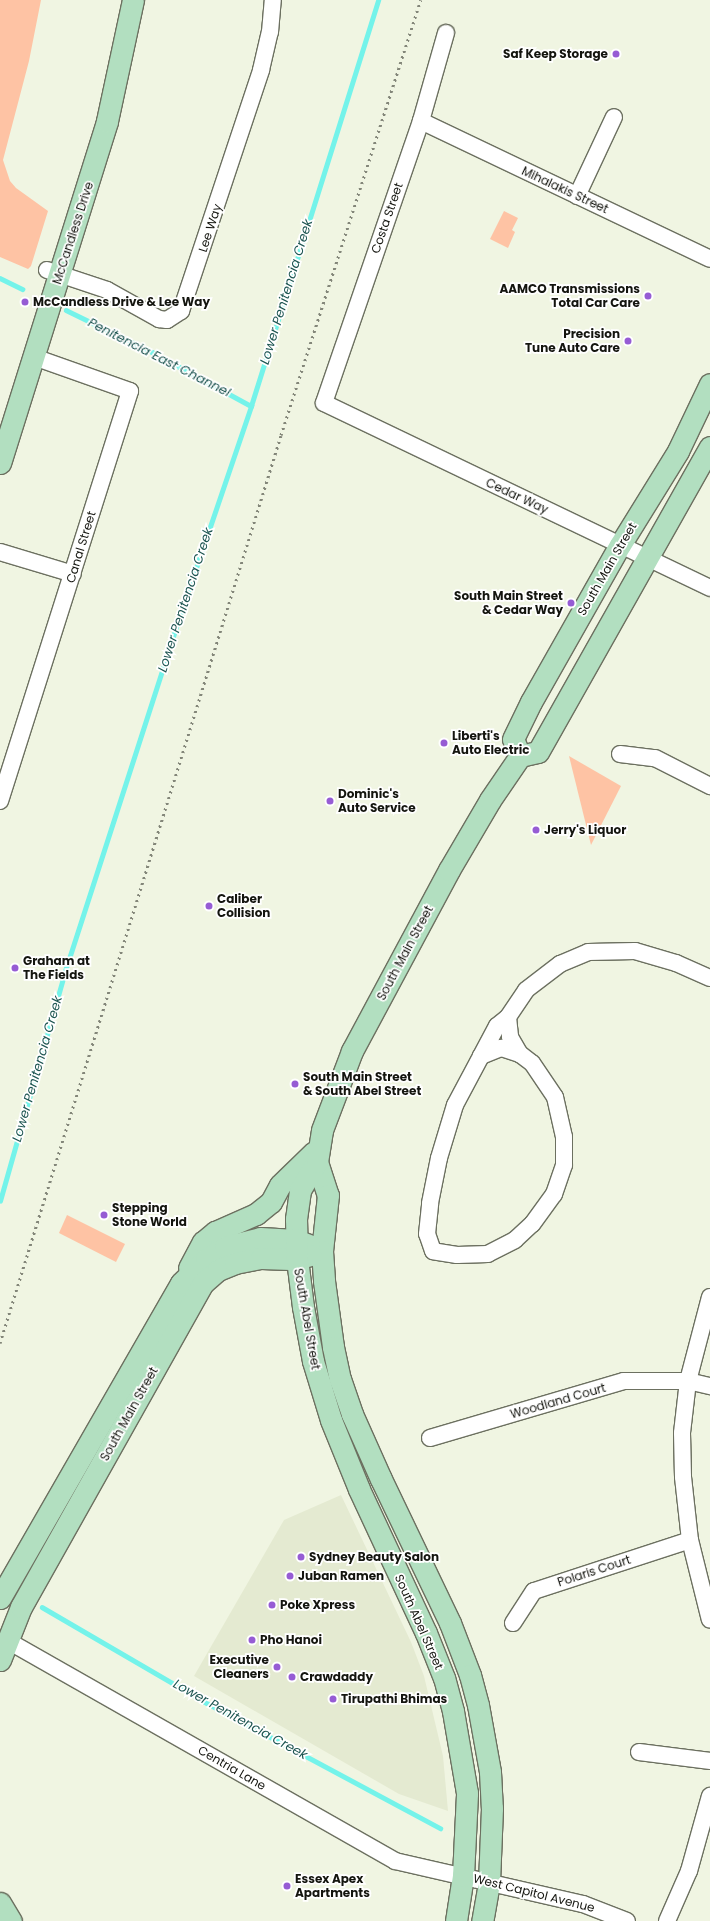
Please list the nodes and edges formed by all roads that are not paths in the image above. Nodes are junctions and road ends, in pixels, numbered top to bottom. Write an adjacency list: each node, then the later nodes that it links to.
1 (121, 0): 9 (main road, McCandless Drive)
2 (134, 0): 9 (main road, McCandless Drive)
3 (273, 0): 9 (street, Lee Way)
4 (446, 33): 6 (street, Costa Street)
5 (614, 117): 7 (street)
6 (421, 121): 7 (street, Mihalakis Street); 12 (street, Costa Street)
7 (577, 196): 8 (street, Mihalakis Street)
8 (710, 259)
9 (53, 272): 10 (main road, McCandless Drive); 13 (main road, McCandless Drive)
10 (34, 357): 15 (main road, McCandless Drive); 19 (street, Canal Street)
11 (710, 384): 16 (main road, South Main Street)
12 (324, 403): 16 (street, Cedar Way)
13 (0, 418)
14 (710, 447): 18 (main road)
15 (0, 463)
16 (620, 545): 18 (street, Cedar Way); 22 (main road, South Main Street)
17 (0, 552): 19 (street)
18 (647, 557): 20 (street, Cedar Way); 22 (main road)
19 (73, 574): 24 (street, Canal Street)
20 (710, 588)
21 (620, 754): 23 (street)
22 (520, 756): 29 (main road, South Main Street)
23 (710, 786)
24 (0, 801)
25 (710, 978): 26 (street)
26 (508, 1017): 27 (street); 28 (street)
27 (520, 1054): 28 (street); 28 (street)
28 (481, 1056)
29 (319, 1154): 30 (main road, South Main Street); 31 (main road, South Main Street); 32 (main road)
30 (296, 1250): 31 (main road, South Main Street); 32 (main road, South Main Street); 38 (main road, South Main Street); 40 (main road, South Abel Street)
31 (322, 1251): 39 (main road, South Abel Street)
32 (181, 1282): 37 (main road, South Main Street)
33 (710, 1297): 34 (street)
34 (688, 1382): 35 (street, Woodland Court); 36 (street, Woodland Court); 41 (street)
35 (710, 1386)
36 (430, 1438)
37 (70, 1474): 38 (main road); 42 (main road, South Main Street)
38 (90, 1485): 45 (main road, South Main Street)
39 (389, 1496): 40 (main road); 46 (main road, South Abel Street)
40 (367, 1508): 47 (main road, South Abel Street)
41 (690, 1540): 43 (street); 44 (street, Polaris Court)
42 (0, 1598)
43 (710, 1620)
44 (512, 1623)
45 (4, 1650): 51 (street, Centria Lane)
46 (470, 1675): 47 (main road); 52 (main road, South Abel Street)
47 (446, 1684): 51 (main road, South Abel Street)
48 (639, 1752): 49 (street)
49 (710, 1761)
50 (710, 1796): 58 (street)
51 (463, 1876): 52 (street, West Capitol Avenue); 55 (main road, South Abel Street)
52 (489, 1883): 56 (main road, South Abel Street); 57 (street, West Capitol Avenue)
53 (0, 1903): 54 (main road)
54 (11, 1921)
55 (456, 1921)
56 (482, 1921)
57 (627, 1921)
58 (667, 1921)

